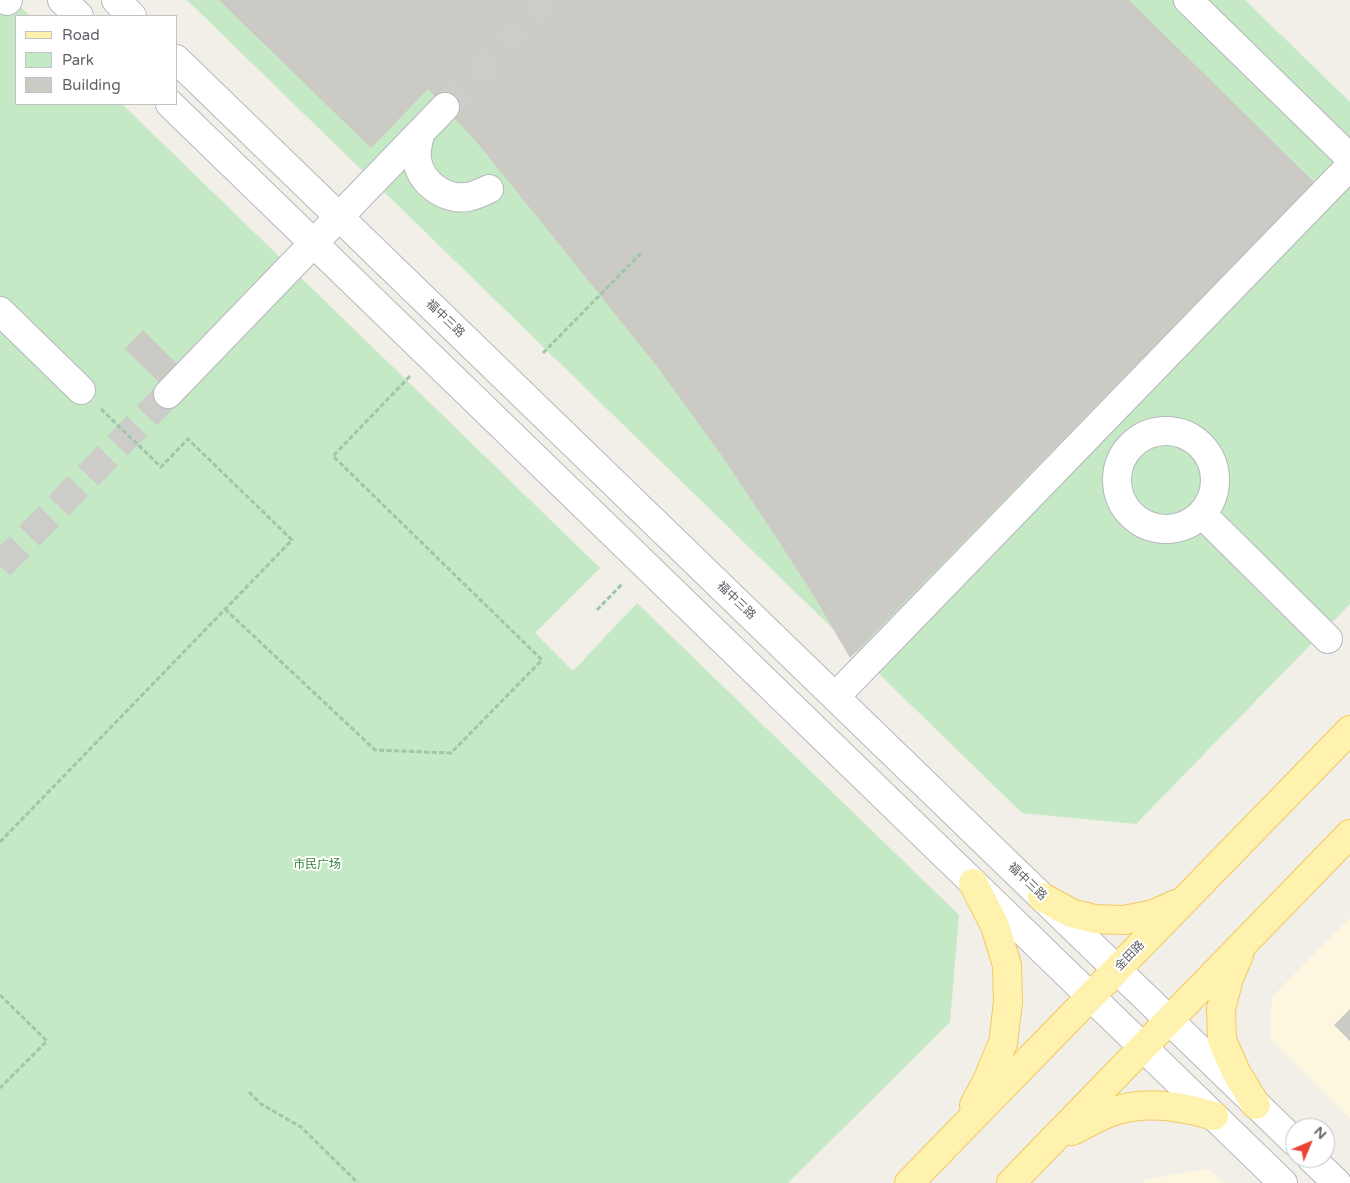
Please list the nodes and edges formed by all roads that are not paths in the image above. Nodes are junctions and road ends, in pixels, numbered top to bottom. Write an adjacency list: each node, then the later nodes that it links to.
1 (62, 0): 4 (street)
2 (116, 0): 5 (street)
3 (1188, 0): 10 (street)
4 (78, 15)
5 (131, 15)
6 (178, 61): 13 (street, 福中三路)
7 (171, 105): 14 (street)
8 (445, 107): 9 (street)
9 (421, 132): 12 (street); 13 (street)
10 (1350, 158)
11 (1350, 166): 18 (street)
12 (489, 188)
13 (339, 217): 14 (street); 22 (street, 福中三路)
14 (314, 243): 17 (street); 25 (street)
15 (0, 312): 16 (street)
16 (81, 390)
17 (168, 394)
18 (1103, 421): 19 (street); 22 (street)
19 (1130, 445): 20 (street); 20 (street)
20 (1202, 514): 21 (street)
21 (1328, 639)
22 (835, 697): 26 (street, 福中三路)
23 (1350, 730): 27 (main road, 金田路)
24 (1350, 834): 28 (main road)
25 (973, 883): 30 (street); 35 (main road)
26 (1042, 897): 27 (main road); 29 (street, 福中三路)
27 (1186, 898): 29 (main road, 金田路)
28 (1247, 940): 31 (main road); 33 (main road)
29 (1116, 970): 30 (main road, 金田路); 31 (street, 福中三路)
30 (1090, 997): 32 (street); 35 (main road, 金田路)
31 (1169, 1021): 32 (main road); 33 (street, 福中三路)
32 (1143, 1048): 34 (street); 37 (main road)
33 (1256, 1105): 36 (street, 福中三路)
34 (1214, 1116): 37 (main road); 41 (street)
35 (959, 1132): 39 (main road, 金田路)
36 (1285, 1133)
37 (1051, 1143): 40 (main road)
38 (1321, 1168): 42 (street)
39 (909, 1183)
40 (1011, 1183)
41 (1283, 1183)
42 (1337, 1183)

